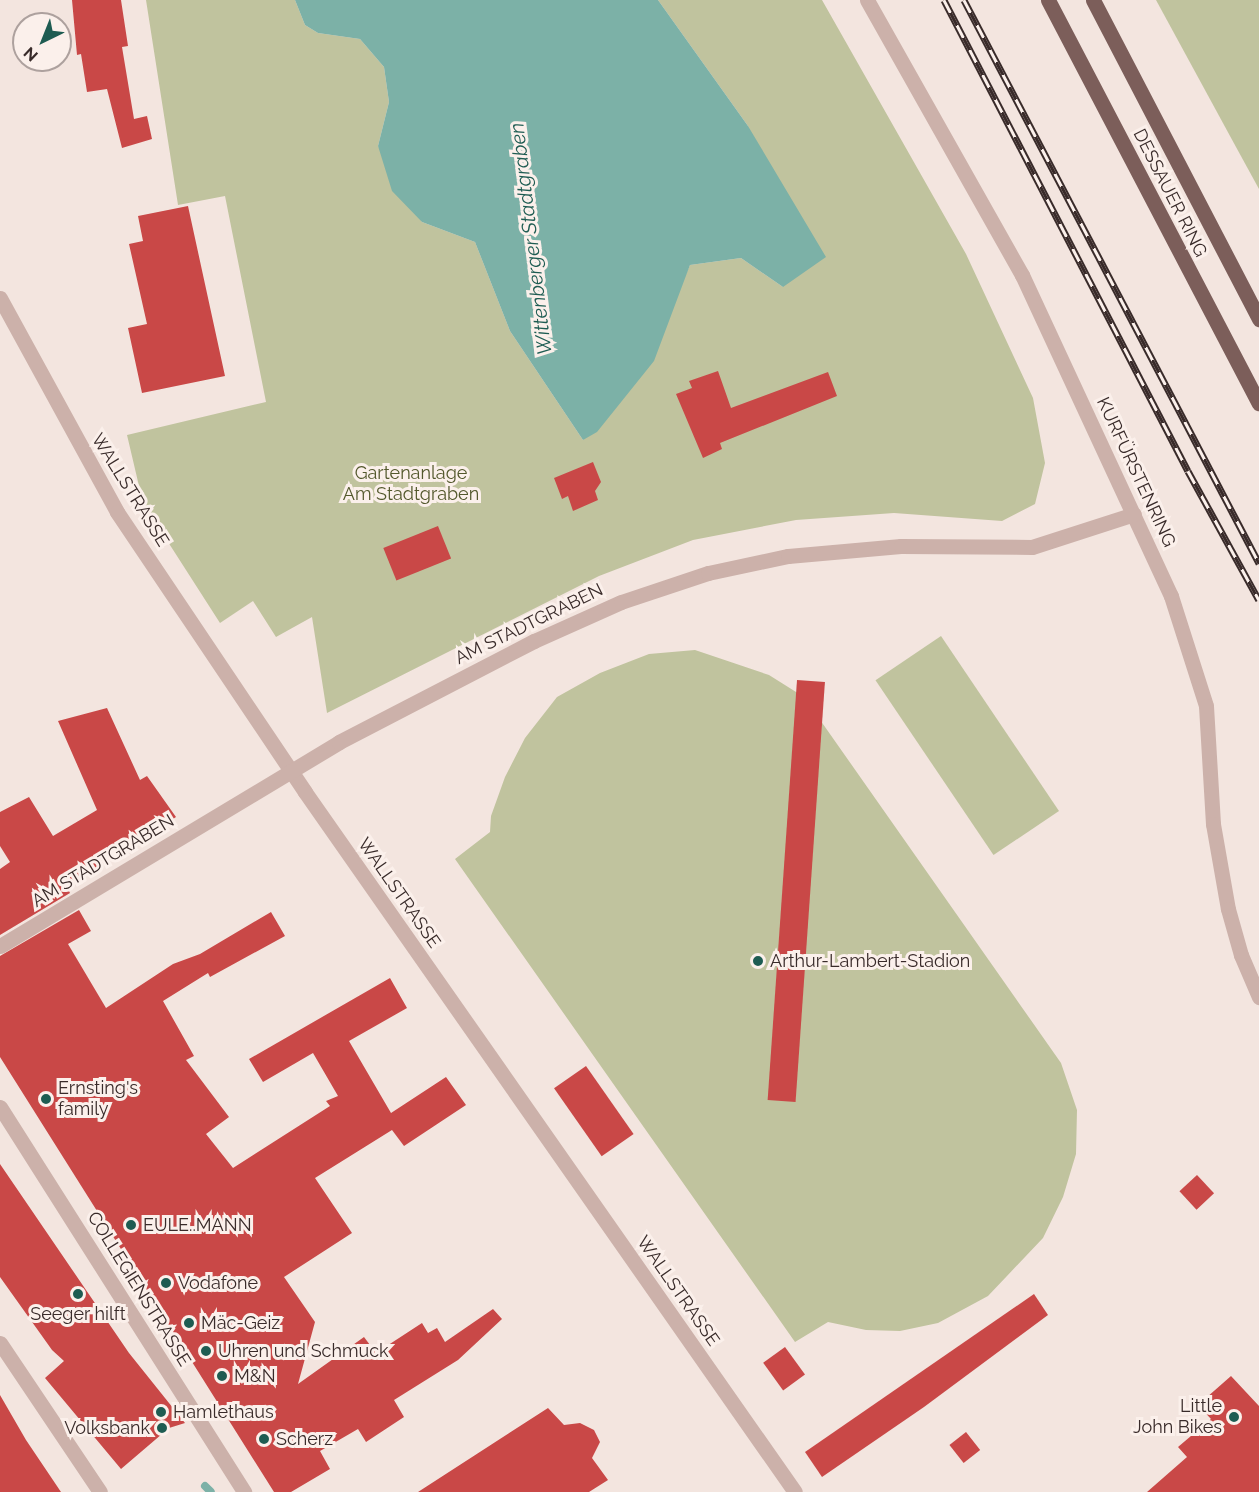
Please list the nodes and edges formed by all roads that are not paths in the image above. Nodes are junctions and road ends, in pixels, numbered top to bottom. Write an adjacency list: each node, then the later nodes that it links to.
1 (867, 0): 7 (street, KURFÜRSTENRING)
2 (1048, 0): 6 (main road, DESSAUER RING)
3 (1093, 0): 5 (main road, DESSAUER RING)
4 (0, 298): 8 (street, WALLSTRASSE)
5 (1259, 319)
6 (1259, 403)
7 (1134, 514): 8 (street, AM STADTGRABEN); 10 (street, KURFÜRSTENRING)
8 (290, 770): 9 (street, AM STADTGRABEN); 15 (street, WALLSTRASSE)
9 (0, 946)
10 (1259, 997)
11 (0, 1107): 14 (street, COLLEGIENSTRASSE)
12 (0, 1343): 13 (street)
13 (100, 1492)
14 (244, 1492)
15 (795, 1492)

